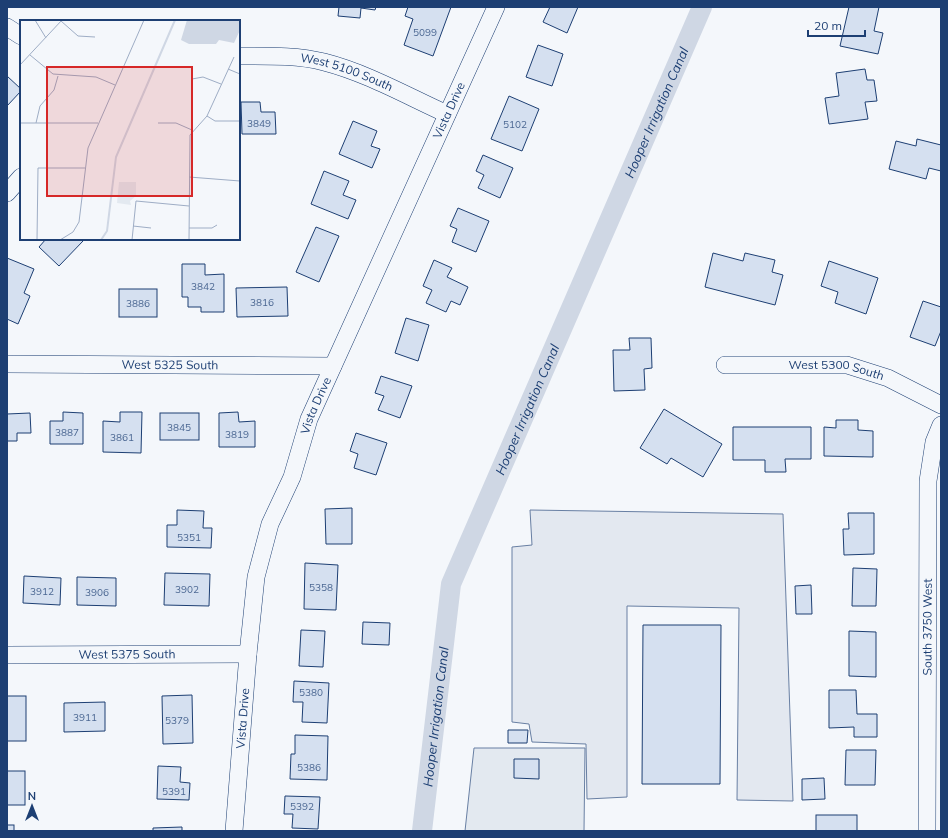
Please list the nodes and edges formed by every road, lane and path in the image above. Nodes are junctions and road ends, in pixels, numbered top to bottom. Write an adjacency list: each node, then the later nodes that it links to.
1 (496, 7): 5 (street, Vista Drive)
2 (7, 27): 3 (street)
3 (20, 35)
4 (240, 56): 5 (street, West 5100 South)
5 (447, 114): 10 (street, Vista Drive)
6 (20, 179): 7 (street)
7 (7, 193)
8 (7, 364): 10 (street, West 5325 South)
9 (725, 365): 11 (street, West 5300 South)
10 (333, 366): 13 (street, Vista Drive)
11 (941, 405)
12 (941, 425): 15 (street, South 3750 West)
13 (248, 654): 14 (street, West 5375 South); 16 (street, Vista Drive)
14 (7, 655)
15 (934, 718): 17 (street, South 3750 West)
16 (234, 831)
17 (927, 831)

